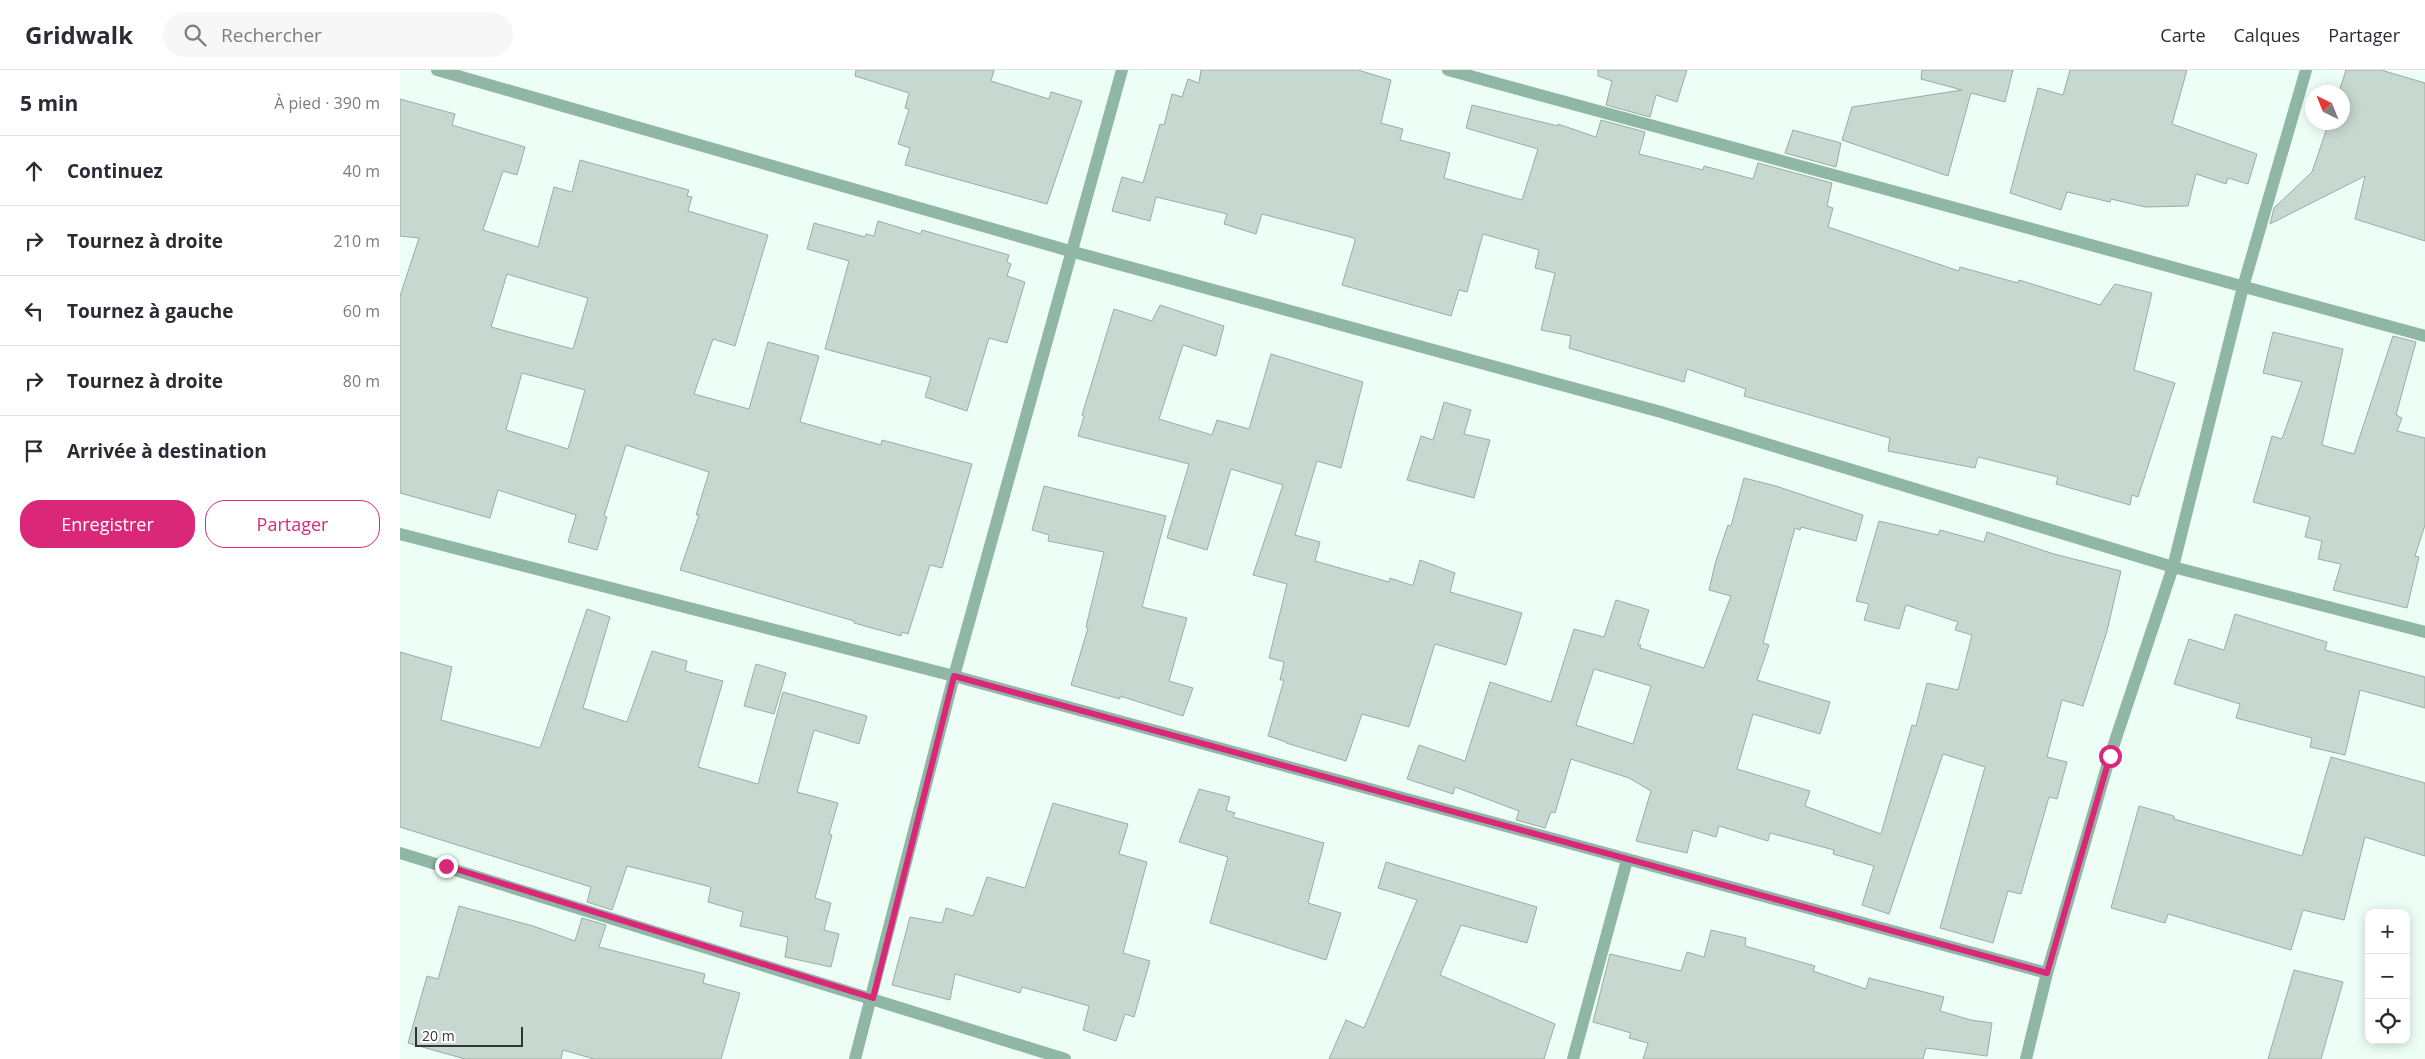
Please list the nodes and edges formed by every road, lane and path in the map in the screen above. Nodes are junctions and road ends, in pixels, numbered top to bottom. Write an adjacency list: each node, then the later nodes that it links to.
1 (437, 70): 5 (street)
2 (1122, 70): 5 (street)
3 (1448, 70): 6 (street)
4 (2306, 70): 6 (street)
5 (1070, 251): 9 (street); 11 (street)
6 (2243, 287): 7 (street); 9 (street)
7 (2425, 336)
8 (400, 534): 11 (street)
9 (2173, 567): 10 (street); 14 (street)
10 (2425, 632)
11 (954, 676): 13 (street); 15 (street)
12 (400, 853): 15 (street)
13 (1627, 860): 14 (street); 18 (street)
14 (2047, 973): 19 (street)
15 (873, 998): 16 (street); 17 (street)
16 (855, 1059)
17 (1065, 1059)
18 (1573, 1059)
19 (2026, 1059)

